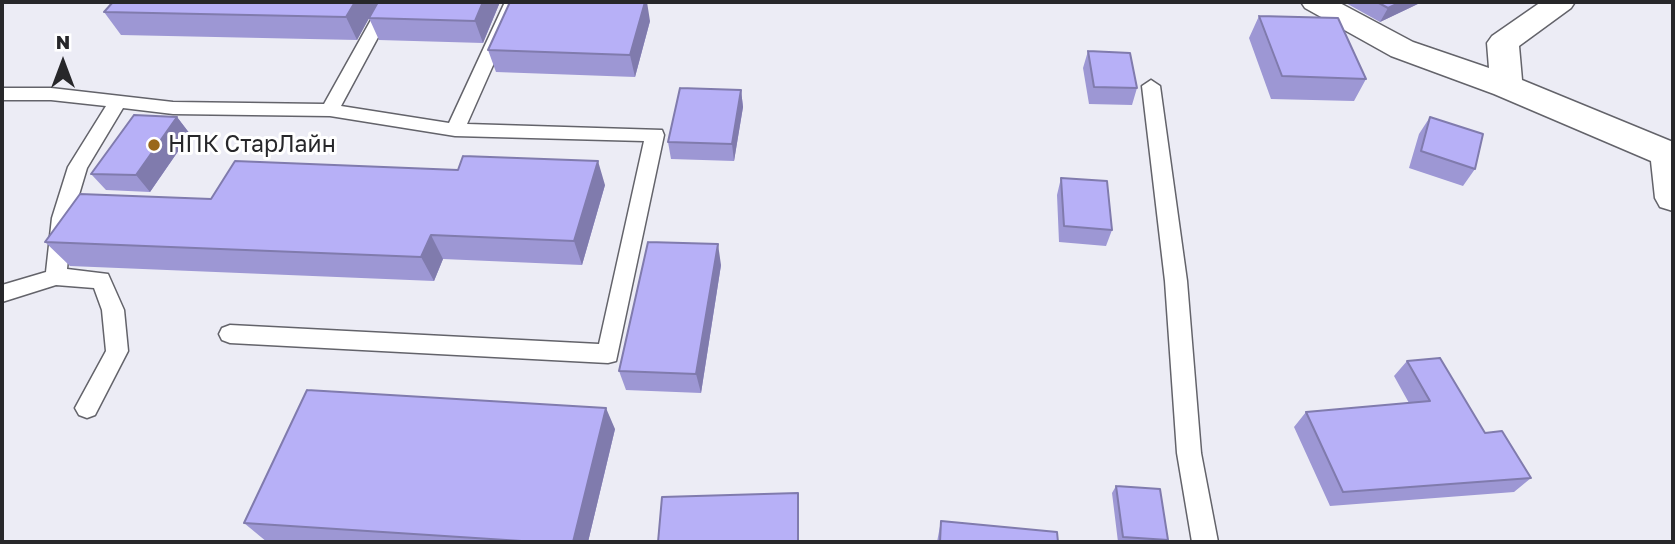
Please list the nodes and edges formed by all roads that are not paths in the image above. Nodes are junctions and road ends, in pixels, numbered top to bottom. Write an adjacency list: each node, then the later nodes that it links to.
1 (389, 2): 9 (lane)
2 (513, 2): 10 (lane)
3 (1316, 2): 6 (street)
4 (1560, 2): 6 (street)
5 (1151, 86): 17 (lane)
6 (1506, 86): 11 (street)
7 (2, 94): 8 (lane)
8 (119, 101): 9 (lane); 13 (lane)
9 (330, 110): 10 (lane)
10 (455, 130): 15 (lane)
11 (1671, 155): 12 (street)
12 (1673, 198)
13 (56, 277): 14 (lane); 16 (lane)
14 (2, 293)
15 (230, 334)
16 (87, 408)
17 (1205, 542)

